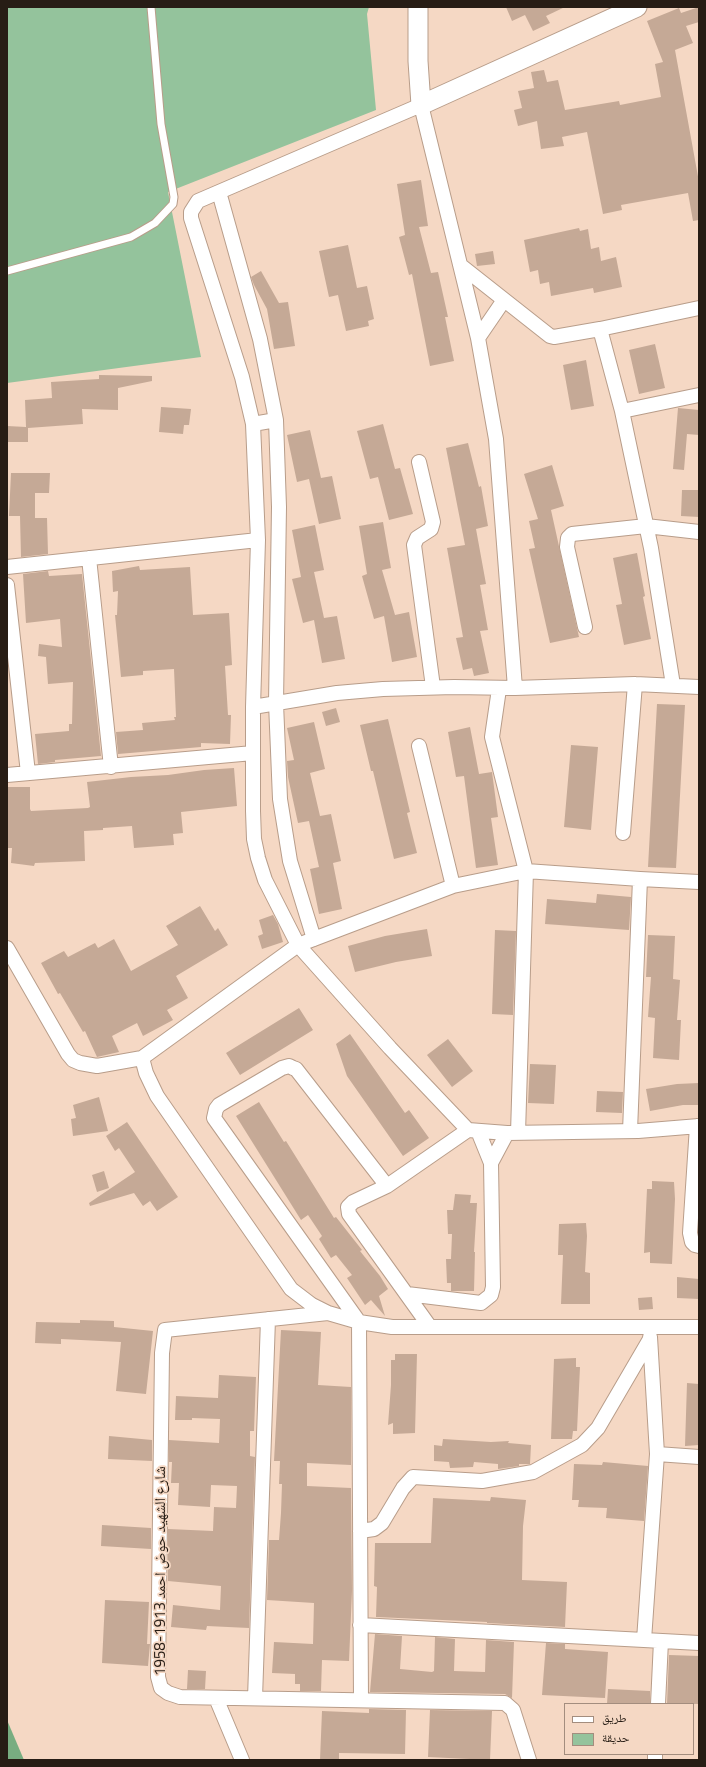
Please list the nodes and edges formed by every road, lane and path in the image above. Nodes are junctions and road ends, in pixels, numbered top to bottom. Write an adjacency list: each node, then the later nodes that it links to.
1 (151, 7): 7 (lane)
2 (418, 7): 4 (street)
3 (637, 7): 4 (street)
4 (421, 105): 5 (street); 6 (street)
5 (220, 192): 14 (street); 15 (street)
6 (460, 265): 8 (street); 11 (street)
7 (7, 271)
8 (504, 300): 10 (street); 11 (street)
9 (699, 308): 10 (street)
10 (600, 329): 13 (street)
11 (478, 338): 30 (street)
12 (699, 395): 13 (street)
13 (622, 411): 17 (street)
14 (276, 420): 15 (street); 31 (street)
15 (253, 424): 19 (street)
16 (419, 462): 27 (street)
17 (646, 526): 18 (street); 24 (street); 26 (street)
18 (699, 532)
19 (258, 540): 20 (street); 32 (street)
20 (88, 558): 21 (street); 35 (street)
21 (7, 567)
22 (7, 585): 23 (street)
23 (8, 613): 36 (street)
24 (585, 627)
25 (635, 684): 26 (street); 30 (street); 38 (street)
26 (673, 685): 28 (street)
27 (434, 687): 29 (street); 31 (street)
28 (699, 687)
29 (499, 688): 30 (street); 39 (street)
30 (515, 688)
31 (276, 703): 32 (street); 43 (street)
32 (253, 707): 34 (street)
33 (419, 746): 42 (street)
34 (253, 752): 35 (street); 44 (street)
35 (111, 766): 36 (street)
36 (28, 773): 37 (street)
37 (7, 775)
38 (623, 833)
39 (526, 871): 40 (street); 42 (street); 50 (street)
40 (640, 879): 41 (street); 49 (street)
41 (699, 882)
42 (453, 886): 43 (street)
43 (314, 939): 44 (street)
44 (298, 945): 46 (street); 48 (street)
45 (7, 948): 46 (street)
46 (142, 1058): 55 (street)
47 (698, 1126): 49 (street); 53 (street)
48 (473, 1130): 50 (street); 51 (street); 52 (street)
49 (630, 1131): 50 (street)
50 (512, 1133): 51 (street)
51 (491, 1163): 54 (street)
52 (387, 1186): 54 (street); 57 (street)
53 (699, 1246)
54 (407, 1294): 58 (street)
55 (328, 1314): 56 (street, شارع الشهيد حوض احمد 1913-1958); 57 (street)
56 (268, 1319): 68 (street, شارع الشهيد حوض احمد 1913-1958); 69 (street)
57 (359, 1322): 58 (street); 63 (street)
58 (430, 1327): 60 (street)
59 (699, 1327): 60 (street)
60 (650, 1333): 61 (street); 63 (street)
61 (657, 1454): 62 (street); 65 (street)
62 (699, 1457)
63 (360, 1531): 64 (street)
64 (360, 1625): 65 (street); 70 (street)
65 (644, 1640): 66 (street)
66 (661, 1641): 67 (street); 71 (street)
67 (699, 1643)
68 (216, 1698): 69 (street, شارع الشهيد حوض احمد 1913-1958); 72 (street)
69 (256, 1698): 70 (street, شارع الشهيد حوض احمد 1913-1958)
70 (361, 1700): 73 (street, شارع الشهيد حوض احمد 1913-1958)
71 (658, 1703)
72 (242, 1760)
73 (529, 1760)

